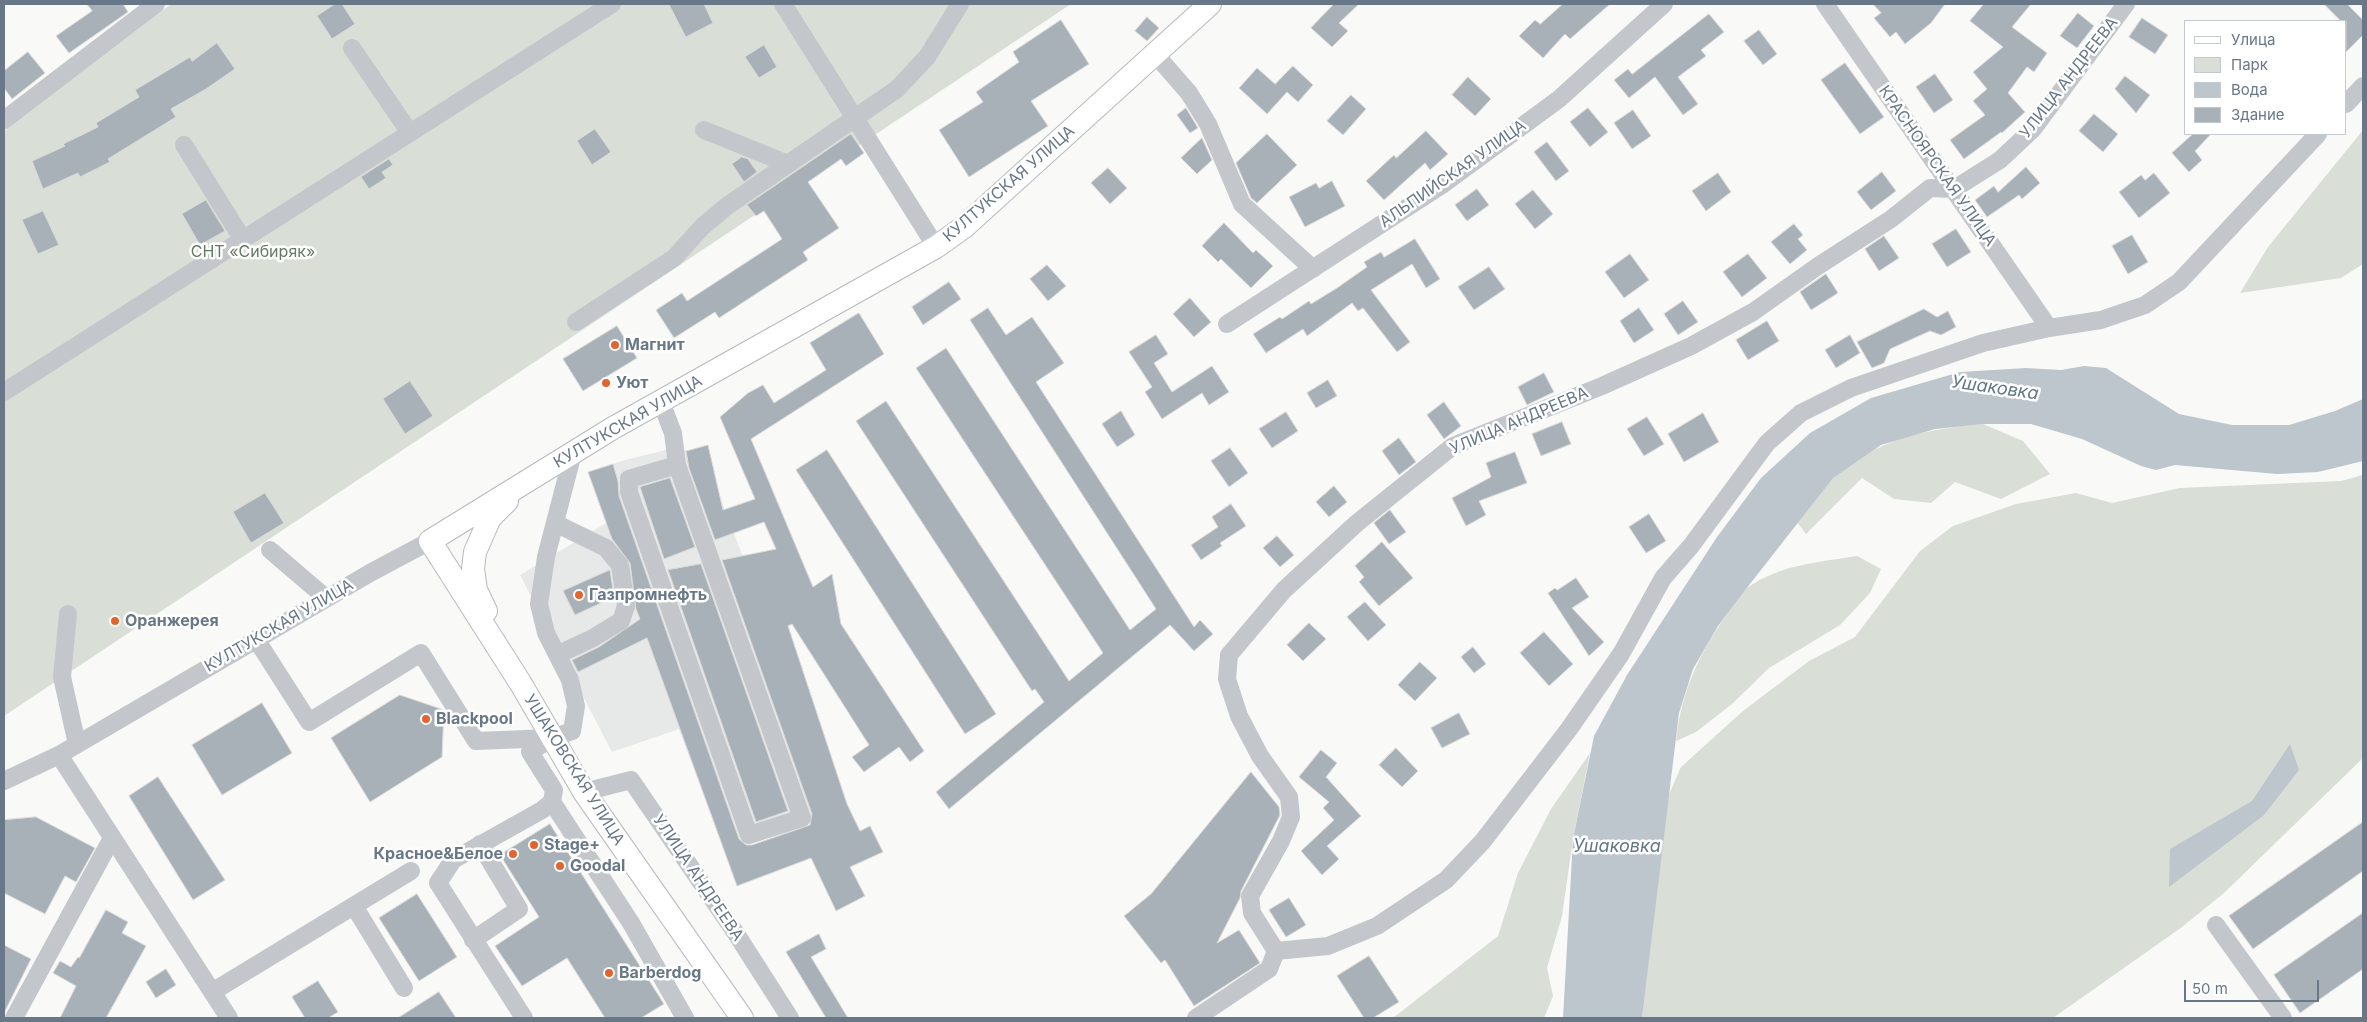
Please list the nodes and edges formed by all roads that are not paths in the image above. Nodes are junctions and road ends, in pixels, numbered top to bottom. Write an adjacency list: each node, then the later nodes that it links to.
1 (156, 4): 14 (street)
2 (612, 4): 16 (street)
3 (783, 4): 13 (street)
4 (960, 4): 13 (street)
5 (1210, 4): 10 (main road, КУЛТУКСКАЯ УЛИЦА)
6 (1664, 4): 23 (street, АЛЬПИЙСКАЯ УЛИЦА)
7 (1825, 4): 20 (street, КРАСНОЯРСКАЯ УЛИЦА)
8 (2126, 4): 20 (street, УЛИЦА АНДРЕЕВА)
9 (352, 48): 16 (street)
10 (1155, 54): 22 (main road, КУЛТУКСКАЯ УЛИЦА); 23 (street)
11 (2363, 86): 12 (street)
12 (2347, 103)
13 (854, 118): 19 (street); 22 (street)
14 (4, 120)
15 (704, 130): 19 (street)
16 (410, 133): 21 (street)
17 (2317, 135): 26 (street)
18 (184, 145): 21 (street)
19 (788, 164): 24 (street)
20 (1954, 189): 26 (street, КРАСНОЯРСКАЯ УЛИЦА); 52 (street, УЛИЦА АНДРЕЕВА)
21 (243, 240): 27 (street)
22 (936, 247): 28 (main road, КУЛТУКСКАЯ УЛИЦА)
23 (1313, 269): 25 (street, АЛЬПИЙСКАЯ УЛИЦА)
24 (576, 322)
25 (1227, 324)
26 (2049, 328): 52 (street)
27 (4, 392)
28 (661, 402): 29 (main road, КУЛТУКСКАЯ УЛИЦА); 30 (street)
29 (573, 453): 31 (main road, КУЛТУКСКАЯ УЛИЦА); 32 (street)
30 (677, 465): 30 (street)
31 (525, 483): 33 (main road, КУЛТУКСКАЯ УЛИЦА); 39 (main road)
32 (555, 523): 38 (street); 38 (street)
33 (430, 541): 35 (street, КУЛТУКСКАЯ УЛИЦА); 39 (main road, УШАКОВСКАЯ УЛИЦА)
34 (270, 550): 35 (street)
35 (326, 598): 37 (street, КУЛТУКСКАЯ УЛИЦА)
36 (68, 614): 41 (street)
37 (256, 639): 40 (street); 41 (street, КУЛТУКСКАЯ УЛИЦА)
38 (557, 655): 40 (street)
39 (520, 684): 40 (main road, УШАКОВСКАЯ УЛИЦА)
40 (552, 738): 44 (main road, УШАКОВСКАЯ УЛИЦА); 45 (street)
41 (76, 744): 42 (street, КУЛТУКСКАЯ УЛИЦА)
42 (58, 755): 43 (street, КУЛТУКСКАЯ УЛИЦА); 46 (street)
43 (4, 781)
44 (584, 792): 59 (main road, УШАКОВСКАЯ УЛИЦА); 60 (street, УЛИЦА АНДРЕЕВА)
45 (552, 802): 47 (street); 58 (street)
46 (112, 838): 54 (street); 55 (street)
47 (480, 844): 51 (street); 51 (street)
48 (411, 871): 49 (street)
49 (354, 906): 53 (street); 54 (street)
50 (2216, 925): 62 (street)
51 (473, 940): 57 (street)
52 (1276, 952): 61 (street)
53 (404, 988)
54 (212, 992): 56 (street)
55 (14, 1018)
56 (229, 1018)
57 (524, 1018)
58 (685, 1018)
59 (742, 1018)
60 (790, 1018)
61 (1196, 1018)
62 (2283, 1018)

